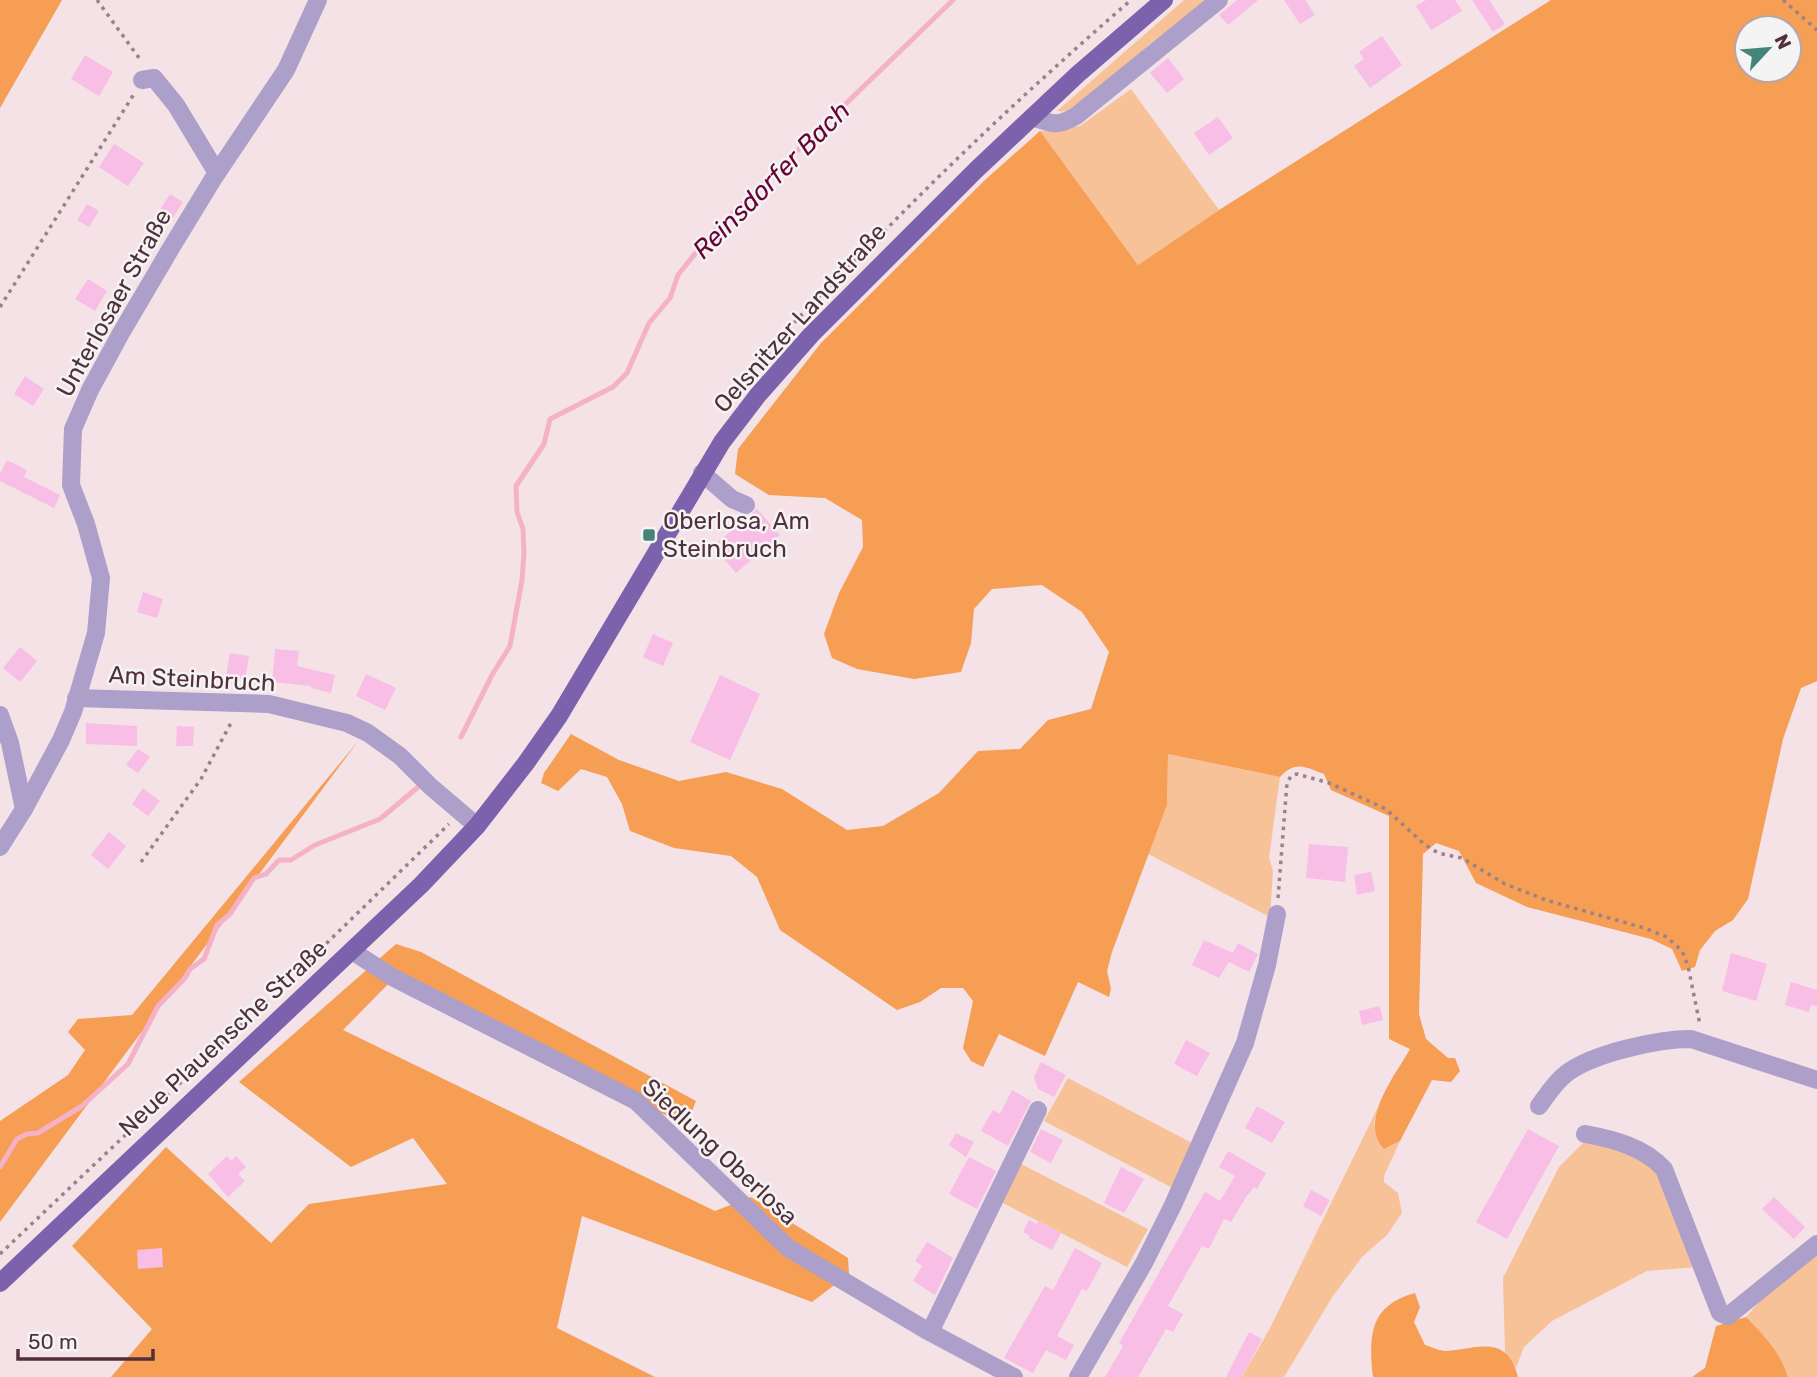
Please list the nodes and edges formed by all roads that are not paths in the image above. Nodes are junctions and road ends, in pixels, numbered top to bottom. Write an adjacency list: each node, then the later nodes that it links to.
1 (318, 0): 6 (street, Unterlosaer Straße)
2 (1164, 0): 5 (main road, Oelsnitzer Landstraße)
3 (1219, 0): 5 (street)
4 (148, 79): 6 (street)
5 (1032, 117): 7 (main road, Oelsnitzer Landstraße)
6 (217, 173): 9 (street, Unterlosaer Straße)
7 (702, 474): 8 (street); 12 (main road, Oelsnitzer Landstraße)
8 (746, 505)
9 (76, 698): 11 (street, Unterlosaer Straße); 12 (street, Am Steinbruch)
10 (0, 715): 11 (street)
11 (24, 809): 13 (street, Unterlosaer Straße)
12 (477, 826): 15 (main road, Neue Plauensche Straße)
13 (0, 847)
14 (1277, 914): 24 (street)
15 (352, 951): 21 (main road, Neue Plauensche Straße); 22 (street, Siedlung Oberlosa)
16 (1817, 1080): 17 (street)
17 (1539, 1106)
18 (1038, 1110): 22 (street)
19 (1585, 1134): 20 (street)
20 (1817, 1244)
21 (0, 1283)
22 (930, 1332): 23 (street, Siedlung Oberlosa)
23 (1014, 1377)
24 (1078, 1377)

